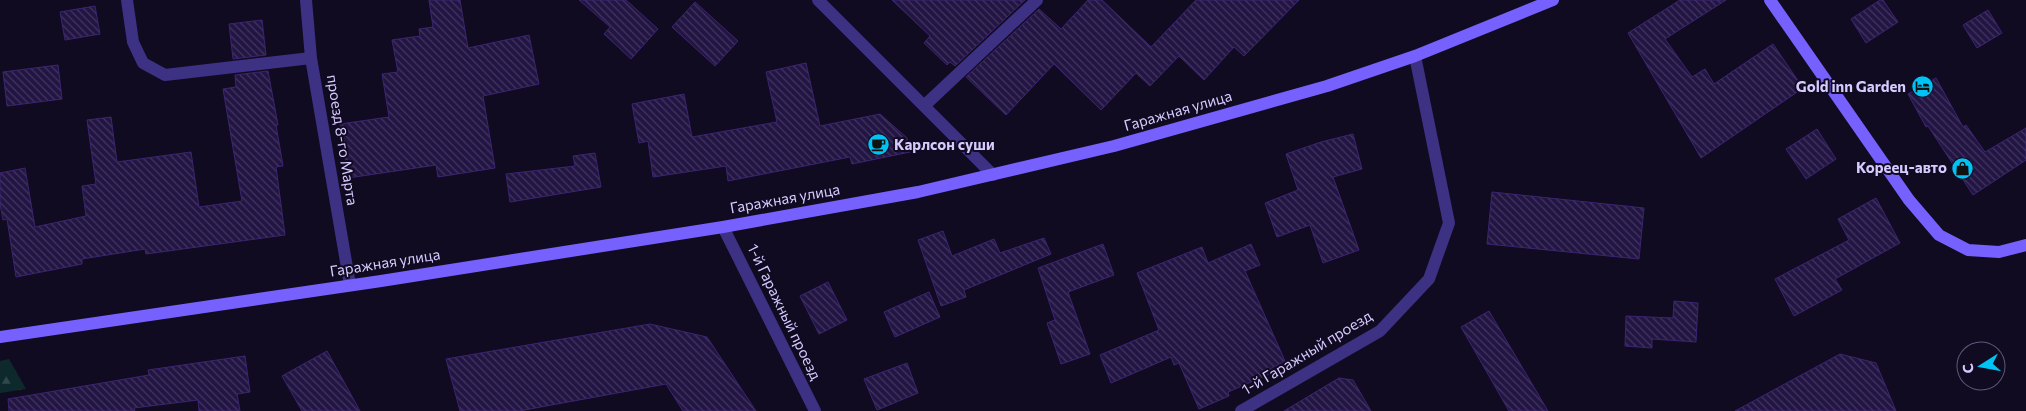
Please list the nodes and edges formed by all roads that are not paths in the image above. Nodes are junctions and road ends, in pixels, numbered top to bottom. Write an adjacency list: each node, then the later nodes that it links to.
1 (127, 0): 9 (street)
2 (306, 0): 9 (street, проезд 8-го Марта)
3 (818, 0): 10 (street)
4 (1037, 0): 10 (street)
5 (1553, 0): 7 (street, Гаражная улица)
6 (1770, 0): 13 (street)
7 (1536, 3): 8 (street, Гаражная улица)
8 (1416, 56): 11 (street, Гаражная улица); 17 (street, 1-й Гаражный проезд)
9 (311, 58): 14 (street, проезд 8-го Марта)
10 (924, 106): 11 (street)
11 (993, 175): 12 (street, Гаражная улица)
12 (724, 226): 14 (street, Гаражная улица); 16 (street, 1-й Гаражный проезд)
13 (2026, 245)
14 (350, 285): 15 (street, Гаражная улица)
15 (0, 337)
16 (815, 411)
17 (1241, 411)

